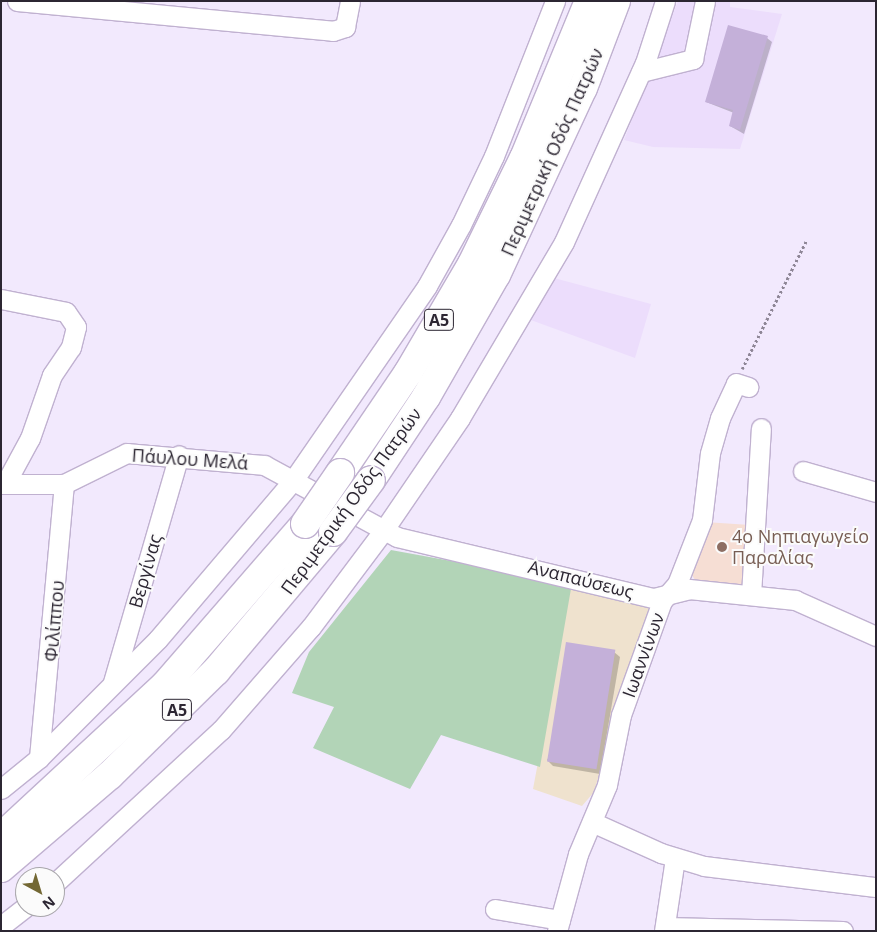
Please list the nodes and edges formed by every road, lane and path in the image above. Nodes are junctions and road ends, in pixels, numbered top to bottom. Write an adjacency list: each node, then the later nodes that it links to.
1 (17, 1): 8 (street)
2 (350, 1): 9 (street)
3 (555, 1): 17 (street)
4 (589, 1): 29 (highway, Περιμετρική Οδός Πατρών / Α5, bridge)
5 (616, 1): 31 (highway, Περιμετρική Οδός Πατρών / Α5, bridge)
6 (665, 1): 10 (street)
7 (705, 1): 10 (street)
8 (49, 2): 9 (street)
9 (171, 7)
10 (641, 72): 21 (street)
11 (806, 241): 13 (path)
12 (1, 299): 18 (street)
13 (742, 385): 22 (street, Ιωαννίνων)
14 (761, 428): 23 (street)
15 (179, 455): 17 (street, Πάυλου Μελά); 19 (street, Πάυλου Μελά); 25 (street, Βεργίνας)
16 (803, 471): 20 (street)
17 (294, 480): 21 (street, Αναπαύσεως); 25 (street)
18 (3, 484): 19 (street, Πάυλου Μελά)
19 (64, 484): 26 (street, Φιλίππου)
20 (876, 492)
21 (383, 531): 22 (street, Αναπαύσεως); 32 (street)
22 (668, 594): 23 (street, Αναπαύσεως); 28 (street, Ιωαννίνων)
23 (751, 595): 24 (street, Αναπαύσεως)
24 (876, 636)
25 (112, 686): 26 (street)
26 (39, 758): 27 (street)
27 (1, 790)
28 (592, 822): 30 (street); 36 (street, Ιωαννίνων)
29 (1, 837)
30 (676, 858): 33 (street); 38 (street)
31 (1, 868)
32 (65, 874)
33 (876, 887)
34 (495, 909): 36 (street)
35 (15, 915): 37 (street)
36 (559, 925)
37 (1, 926)
38 (665, 929): 39 (street)
39 (843, 931)

